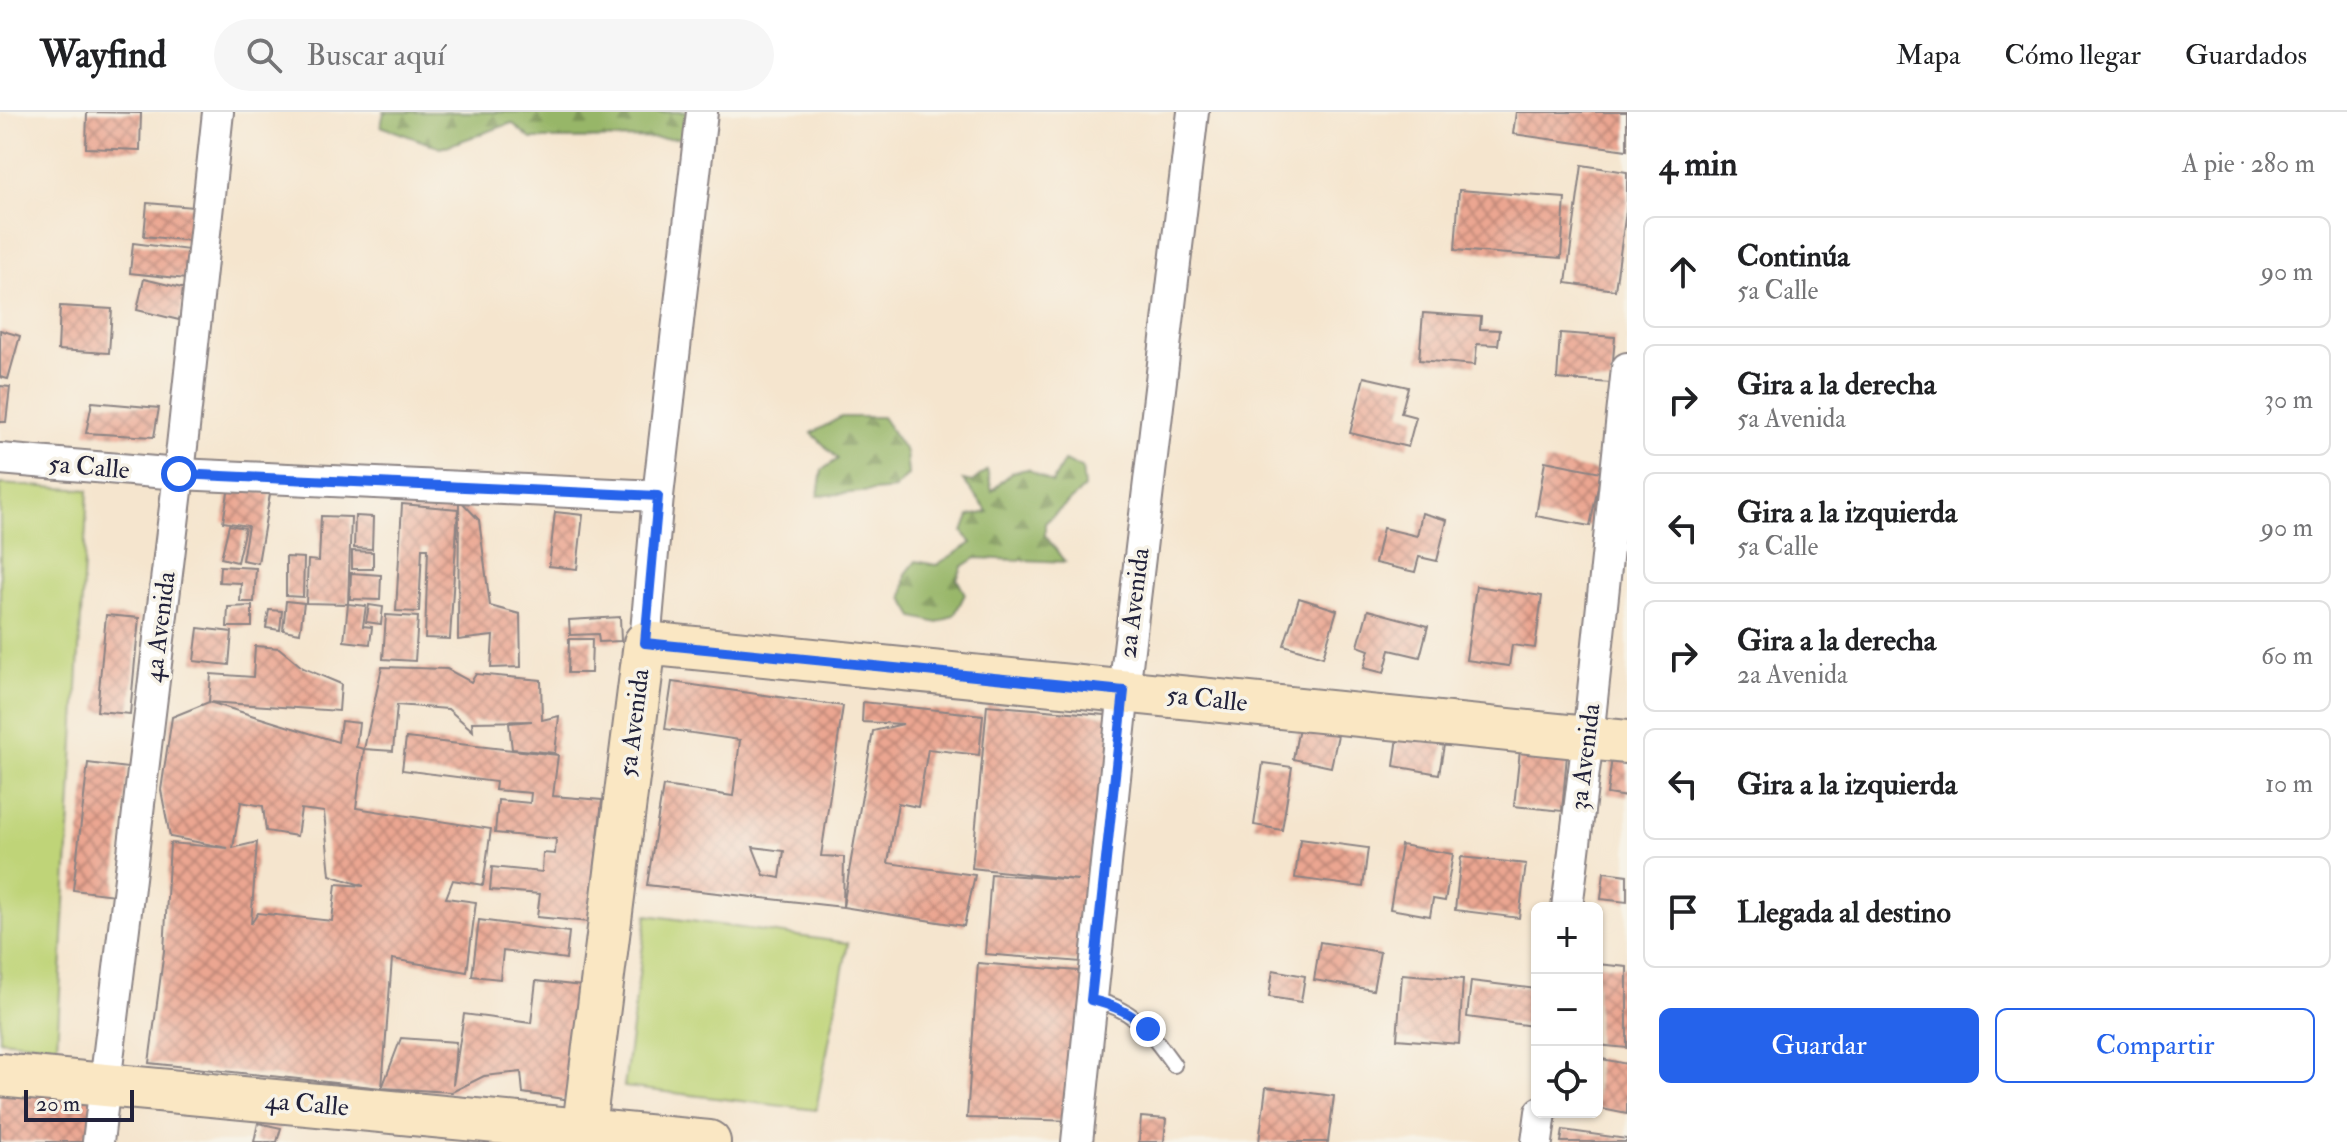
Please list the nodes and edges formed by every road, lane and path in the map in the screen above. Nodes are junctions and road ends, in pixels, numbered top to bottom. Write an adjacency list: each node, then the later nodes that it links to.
1 (218, 112): 6 (street, 4a Avenida)
2 (702, 112): 7 (street, 5a Avenida)
3 (1193, 112): 9 (street, 2a Avenida)
4 (1627, 368): 10 (street, 3a Avenida)
5 (0, 459): 6 (street, 5a Calle)
6 (179, 474): 7 (street, 5a Calle); 15 (street, 4a Avenida)
7 (658, 496): 8 (street, 5a Avenida)
8 (645, 643): 9 (street, 5a Calle); 17 (street, 5a Avenida)
9 (1124, 691): 10 (street, 5a Calle); 12 (street, 2a Avenida)
10 (1607, 740): 11 (street, 3a Avenida)
11 (1568, 902)
12 (1091, 1000): 13 (lane); 20 (street, 2a Avenida)
13 (1174, 1065)
14 (0, 1075): 15 (street, 4a Calle)
15 (104, 1085): 17 (street, 4a Calle); 18 (street, 4a Avenida)
16 (1540, 1118): 21 (street)
17 (582, 1136): 19 (street, 4a Calle)
18 (98, 1142)
19 (709, 1142)
20 (1077, 1142)
21 (1537, 1142)

